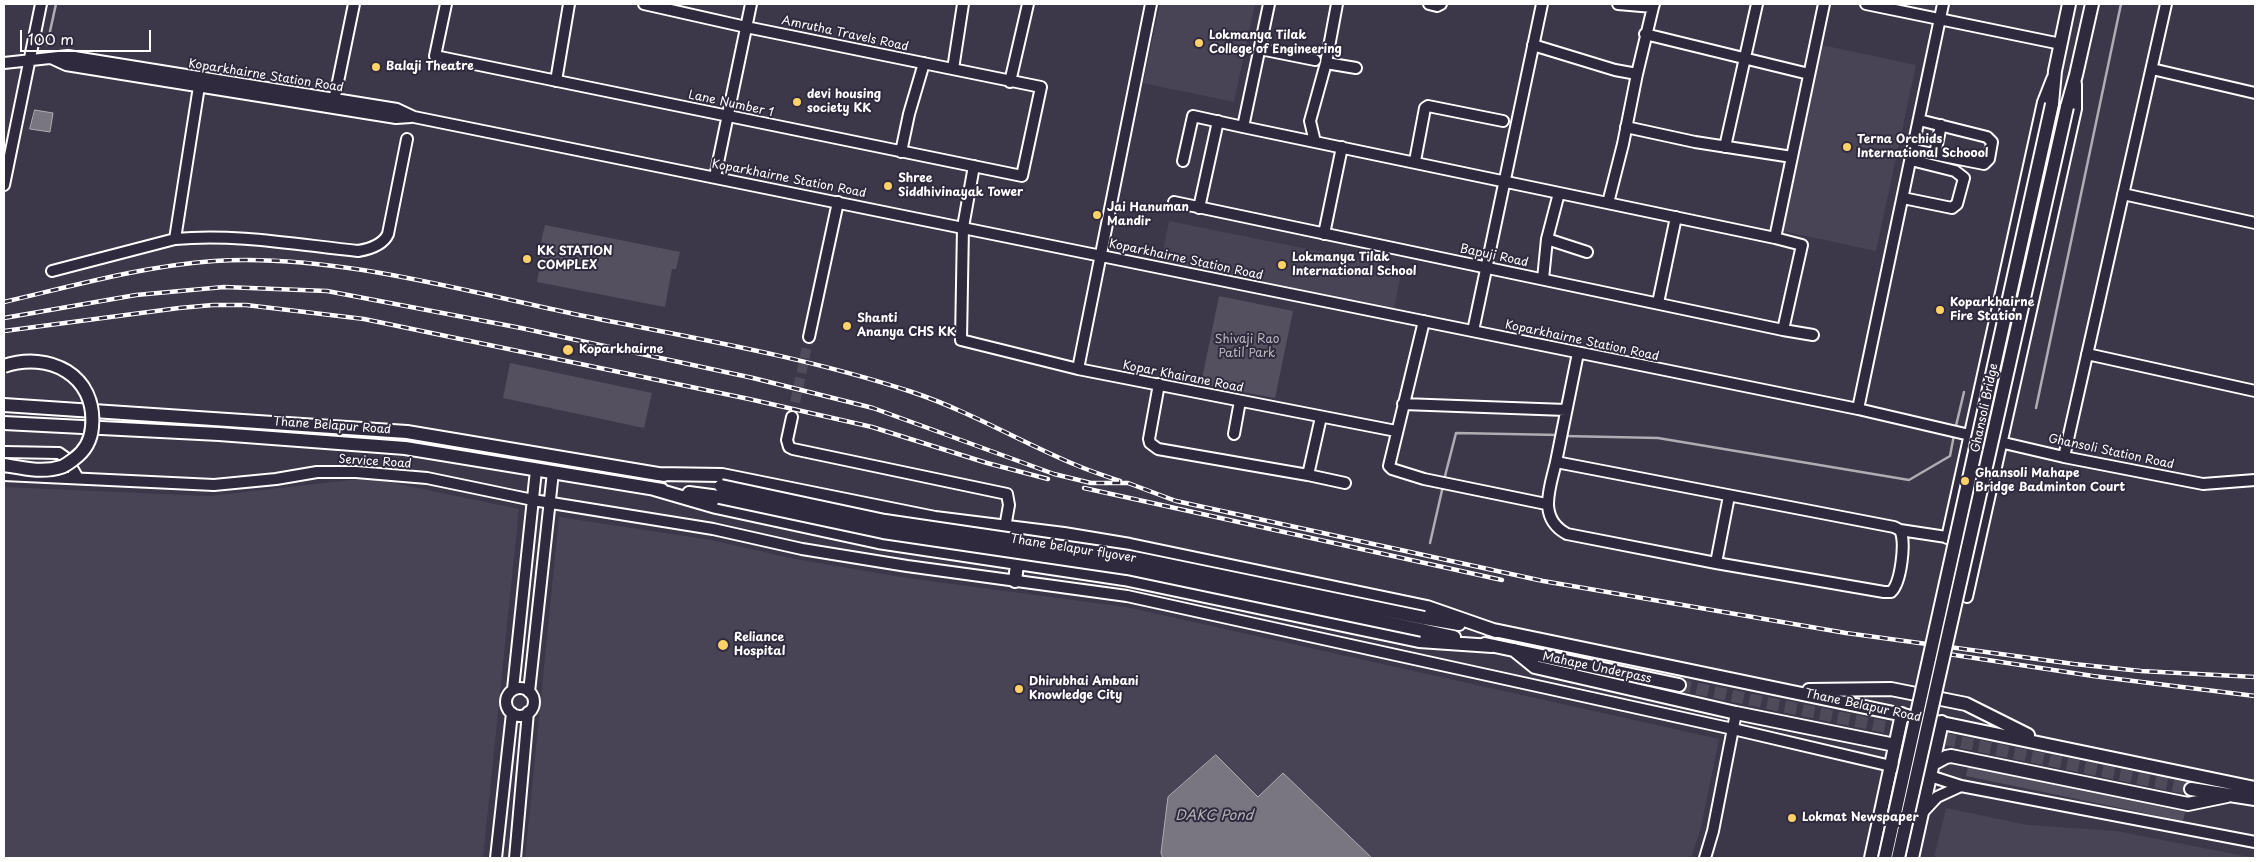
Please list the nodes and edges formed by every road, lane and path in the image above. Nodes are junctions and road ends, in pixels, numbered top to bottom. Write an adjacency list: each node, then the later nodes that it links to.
1 (41, 4): 32 (street)
2 (354, 4): 47 (street)
3 (446, 4): 43 (street, Lane Number 1)
4 (569, 4): 43 (street)
5 (644, 4): 25 (street, Amrutha Travels Road)
6 (751, 4): 25 (street)
7 (963, 4): 36 (street)
8 (1028, 4): 45 (street)
9 (1151, 4): 85 (street)
10 (1270, 4): 29 (street)
11 (1337, 4): 35 (street)
12 (1429, 4): 13 (street)
13 (1441, 4)
14 (1542, 4): 28 (street)
15 (1618, 4): 23 (street)
16 (1757, 4): 30 (street)
17 (1824, 4): 41 (street)
18 (1866, 4): 24 (street)
19 (1944, 4): 24 (street)
20 (2069, 4): 27 (main road, Ghansoli Bridge)
21 (2092, 4): 42 (main road, Ghansoli Bridge)
22 (2166, 4): 38 (street)
23 (1654, 5): 26 (street)
24 (1940, 19): 27 (street); 49 (street)
25 (746, 27): 34 (street, Amrutha Travels Road); 48 (street)
26 (1645, 34): 30 (street); 40 (street)
27 (2060, 44): 39 (main road, Ghansoli Bridge)
28 (1533, 45): 40 (street); 68 (street)
29 (1260, 49): 31 (street); 53 (street)
30 (1746, 58): 41 (street); 58 (street)
31 (1315, 60)
32 (29, 61): 33 (street, Koparkhairne Station Road); 44 (street, Koparkhairne Station Road); 69 (street)
33 (4, 63)
34 (924, 63): 36 (street, Amrutha Travels Road); 59 (street)
35 (1326, 63): 37 (street); 56 (street)
36 (953, 68): 45 (street, Amrutha Travels Road)
37 (1356, 68)
38 (2152, 69): 46 (street); 71 (street)
39 (2055, 71): 110 (street); 174 (main road, Ghansoli Bridge, bridge)
40 (1637, 74): 54 (street)
41 (1809, 74): 62 (street)
42 (2076, 75): 112 (street); 175 (main road, Ghansoli Bridge, bridge)
43 (556, 81): 48 (street, Lane Number 1)
44 (199, 82): 47 (street, Koparkhairne Station Road); 82 (street)
45 (1010, 82): 66 (street, Amrutha Travels Road)
46 (2255, 93)
47 (334, 104): 67 (street, Koparkhairne Station Road)
48 (728, 116): 59 (street, Lane Number 1); 67 (street)
49 (1919, 120): 52 (street); 61 (street)
50 (1218, 121): 53 (street); 63 (street); 76 (street)
51 (1503, 121): 64 (street)
52 (1940, 125): 60 (street); 60 (street)
53 (1244, 127): 56 (street)
54 (1626, 127): 58 (street); 75 (street)
55 (406, 139): 82 (street)
56 (1315, 142): 57 (street)
57 (1342, 147): 64 (street); 80 (street)
58 (1725, 147): 62 (street)
59 (901, 152): 65 (street, Lane Number 1)
60 (1935, 154): 61 (street)
61 (1912, 155): 72 (street); 72 (street)
62 (1792, 157): 81 (street)
63 (1183, 161)
64 (1415, 161): 68 (street)
65 (974, 166): 66 (street, Lane Number 1); 79 (street)
66 (1022, 176)
67 (715, 177): 73 (street, Koparkhairne Station Road)
68 (1505, 181): 70 (street); 86 (street)
69 (4, 185)
70 (1559, 192): 75 (street); 83 (street)
71 (2123, 194): 78 (street); 96 (street)
72 (1903, 198): 104 (street)
73 (838, 202): 79 (street, Koparkhairne Station Road); 94 (street)
74 (1174, 202): 76 (street, Bapuji Road)
75 (1608, 203): 77 (street)
76 (1199, 208): 80 (street, Bapuji Road)
77 (1676, 217): 81 (street); 89 (street)
78 (2255, 223)
79 (963, 227): 85 (street, Koparkhairne Station Road); 98 (street, Kopar Khairane Road)
80 (1324, 234): 86 (street, Bapuji Road)
81 (1775, 238): 91 (street)
82 (175, 239): 87 (street)
83 (1547, 239): 84 (street); 88 (street)
84 (1587, 252)
85 (1101, 255): 90 (street, Koparkhairne Station Road); 98 (street)
86 (1487, 268): 88 (street, Bapuji Road); 92 (street)
87 (52, 271)
88 (1542, 279): 89 (street, Bapuji Road)
89 (1658, 303): 91 (street, Bapuji Road)
90 (1424, 321): 92 (street, Koparkhairne Station Road); 102 (street)
91 (1783, 330): 93 (street, Bapuji Road)
92 (1474, 331): 95 (street, Koparkhairne Station Road)
93 (1812, 335)
94 (809, 337)
95 (1578, 353): 104 (street, Koparkhairne Station Road); 105 (street)
96 (2087, 354): 100 (street); 115 (street)
97 (4, 366): 116 (main road, bridge)
98 (1078, 368): 99 (street, Kopar Khairane Road)
99 (1159, 384): 101 (street, Kopar Khairane Road); 121 (street)
100 (2255, 391)
101 (1240, 401): 107 (street, Kopar Khairane Road); 111 (street)
102 (1403, 404): 105 (street); 109 (street)
103 (4, 405): 119 (main road, Thane Belapur Road)
104 (1858, 409): 110 (street, Koparkhairne Station Road)
105 (1566, 410): 114 (street)
106 (792, 417): 131 (street)
107 (1320, 417): 109 (street, Kopar Khairane Road); 121 (street)
108 (4, 423): 117 (main road, Thane Belapur Road)
109 (1396, 432): 130 (street)
110 (1966, 433): 112 (street, Ghansoli Station Road); 134 (street)
111 (1234, 434)
112 (2002, 442): 115 (street, Ghansoli Station Road); 135 (street)
113 (4, 452): 122 (street)
114 (1557, 457): 127 (street); 130 (street)
115 (2064, 457): 123 (street, Ghansoli Station Road)
116 (4, 466)
117 (536, 470): 118 (main road, Thane Belapur Road); 128 (street)
118 (553, 472): 125 (main road, Thane Belapur Road); 129 (street)
119 (657, 474): 126 (main road); 131 (main road)
120 (4, 475): 122 (street, Service Road)
121 (1308, 475): 124 (street)
122 (78, 478): 128 (street, Service Road)
123 (2255, 480)
124 (1345, 483)
125 (654, 489): 126 (main road); 136 (main road)
126 (720, 491): 142 (main road, Thane belapur flyover, bridge)
127 (1729, 496): 133 (street); 138 (street)
128 (533, 500): 129 (street, Service Road); 147 (street)
129 (549, 503): 139 (street, Service Road); 149 (street)
130 (1546, 504): 138 (street)
131 (1004, 526): 132 (main road); 136 (street)
132 (1021, 529): 137 (main road); 143 (main road)
133 (1900, 530): 134 (street); 138 (street)
134 (1947, 538): 135 (street)
135 (1980, 541): 141 (street)
136 (1000, 561): 137 (main road); 139 (street)
137 (1017, 563): 140 (main road); 144 (main road)
138 (1716, 563)
139 (998, 578): 140 (street, Service Road)
140 (1015, 581): 155 (street, Service Road)
141 (1967, 597)
142 (1423, 624): 143 (main road); 144 (main road)
143 (1496, 631): 148 (main road, Thane Belapur Road)
144 (1492, 646): 145 (main road)
145 (1514, 650): 146 (main road, Mahape Underpass); 152 (main road)
146 (1680, 685)
147 (513, 689): 149 (street); 151 (street)
148 (1784, 690): 153 (main road, Thane Belapur Road); 156 (main road)
149 (530, 692): 150 (street)
150 (528, 712): 151 (street); 171 (street)
151 (512, 713): 170 (street)
152 (1736, 713): 155 (street); 157 (main road)
153 (1902, 714): 154 (main road, Thane Belapur Road); 157 (main road)
154 (1942, 722): 156 (main road, Thane Belapur Road); 159 (main road)
155 (1733, 729): 158 (street, Service Road); 172 (street)
156 (2043, 743): 161 (main road, Thane Belapur Road)
157 (1895, 745): 158 (main road)
158 (1891, 766): 159 (street, Service Road); 173 (main road)
159 (1932, 770): 162 (street, Service Road); 165 (main road); 168 (main road)
160 (2255, 779): 161 (main road)
161 (2230, 781): 163 (main road)
162 (1961, 786): 168 (street); 169 (street, Service Road)
163 (2255, 788)
164 (2191, 789): 165 (main road)
165 (2227, 796): 166 (main road); 167 (main road)
166 (2255, 799)
167 (2255, 809)
168 (1922, 813): 176 (main road)
169 (2255, 842)
170 (496, 858)
171 (515, 858)
172 (1705, 858)
173 (1871, 858)
174 (1885, 858)
175 (1898, 858)
176 (1912, 858)

